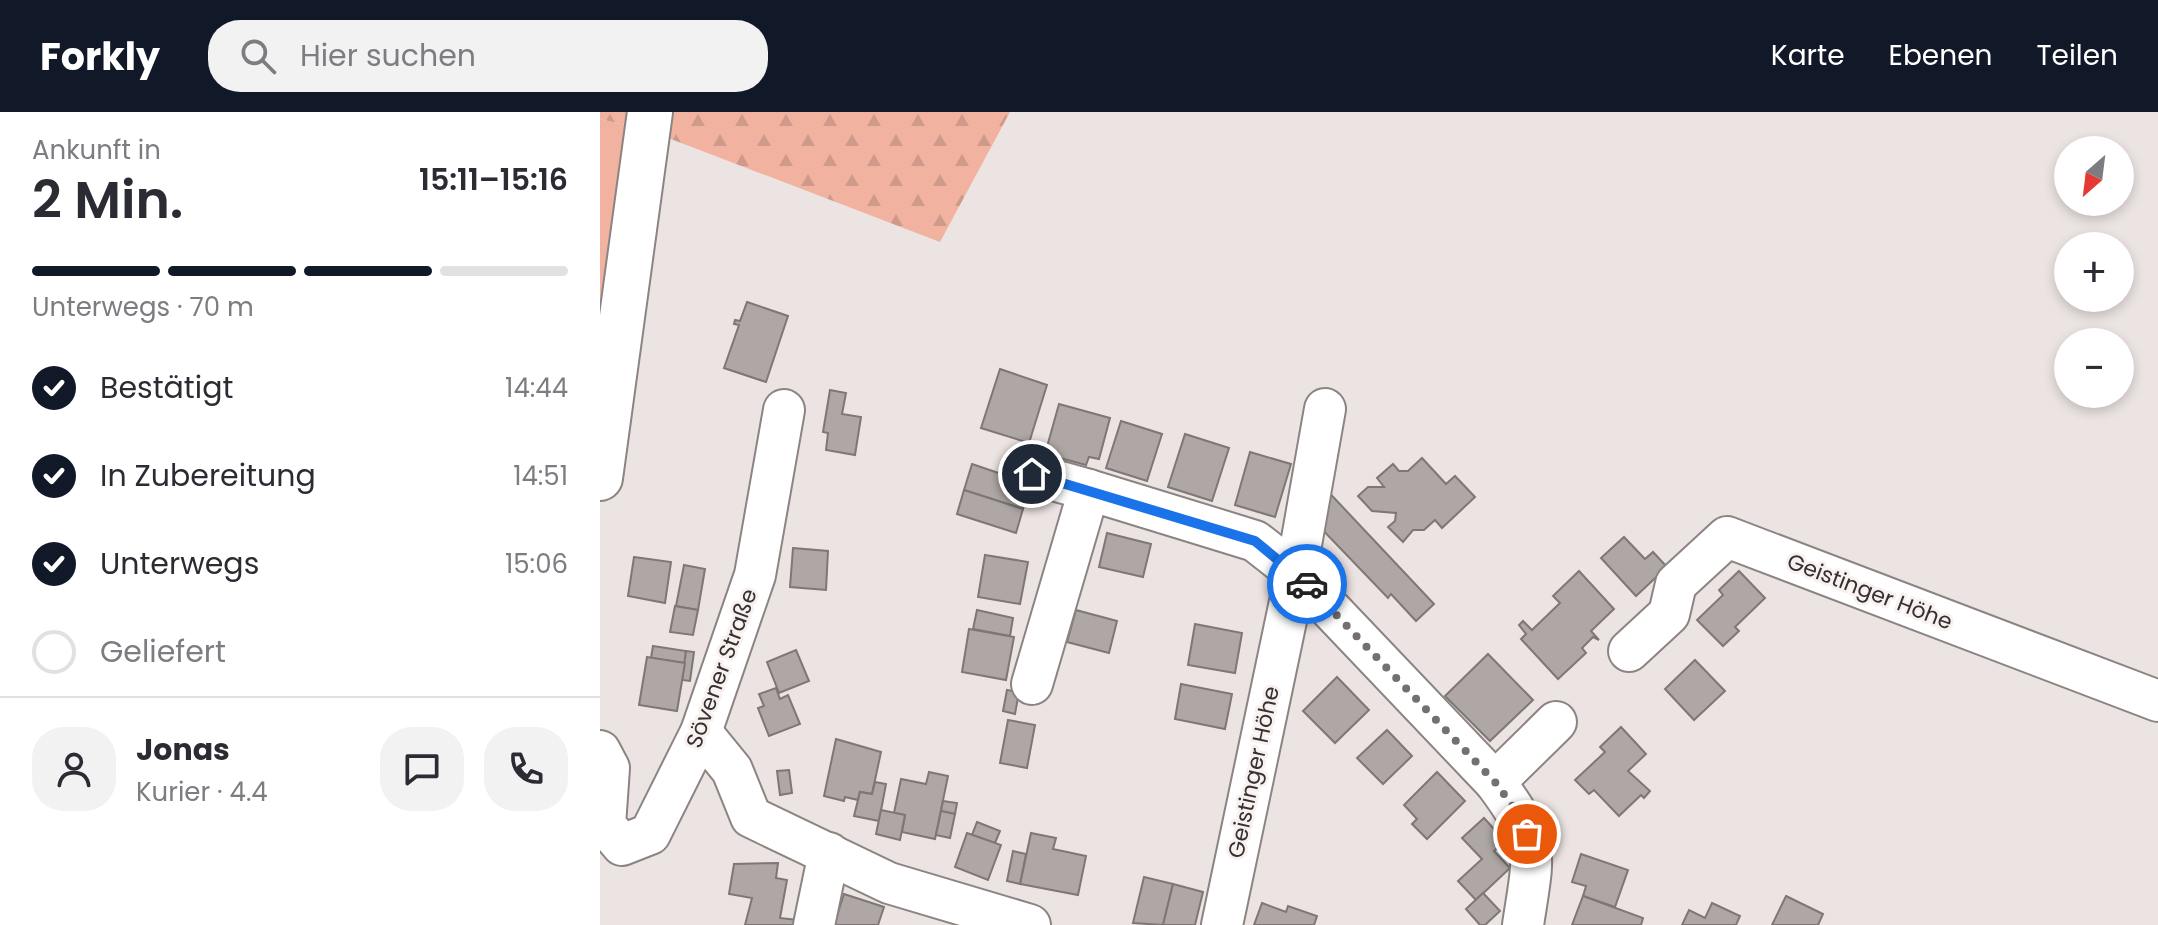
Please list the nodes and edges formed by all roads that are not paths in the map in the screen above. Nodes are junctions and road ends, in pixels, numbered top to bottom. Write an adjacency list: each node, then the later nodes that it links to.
1 (650, 112): 5 (main road)
2 (1325, 409): 7 (street, Geistinger Höhe)
3 (784, 410): 12 (street, Sövener Straße)
4 (1032, 474): 6 (street)
5 (600, 478)
6 (1089, 490): 7 (street); 9 (street)
7 (1296, 573): 14 (street); 18 (street, Geistinger Höhe)
8 (1629, 651): 10 (street, Geistinger Höhe)
9 (1032, 684)
10 (2158, 701)
11 (1556, 722): 14 (street)
12 (701, 732): 13 (street, Sövener Straße); 15 (street)
13 (600, 751)
14 (1495, 782): 19 (street)
15 (829, 853): 16 (street); 17 (street)
16 (814, 925)
17 (1030, 925)
18 (1222, 925)
19 (1523, 925)

